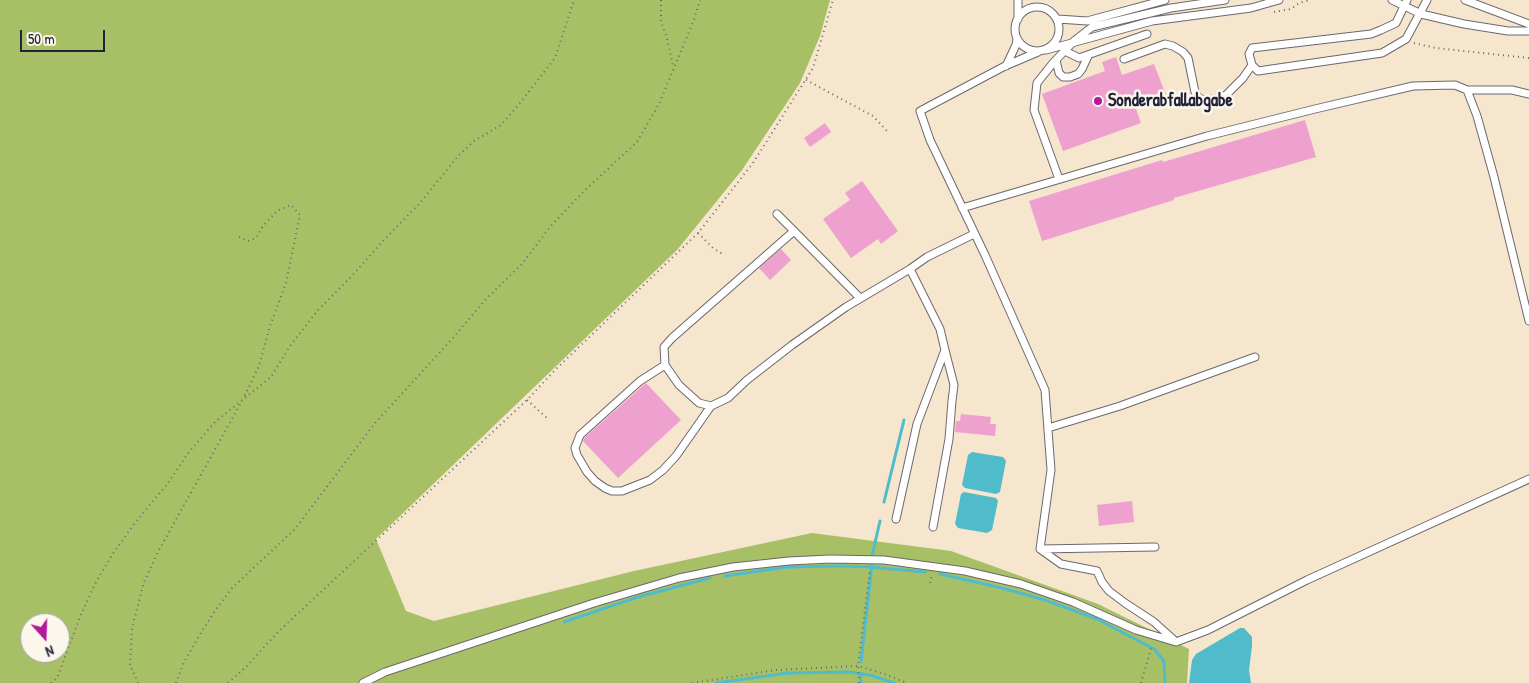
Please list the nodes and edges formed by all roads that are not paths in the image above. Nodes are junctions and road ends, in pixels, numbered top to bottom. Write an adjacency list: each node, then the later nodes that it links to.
1 (1018, 0): 11 (lane)
2 (1165, 0): 12 (lane)
3 (1225, 0): 17 (lane)
4 (1278, 0): 17 (lane)
5 (1392, 0): 8 (lane)
6 (1427, 0): 10 (lane)
7 (1465, 0): 13 (lane)
8 (1406, 3): 10 (lane); 24 (lane)
9 (1040, 4): 11 (lane); 12 (lane)
10 (1421, 14): 14 (lane); 24 (lane)
11 (1018, 19): 16 (lane)
12 (1058, 19): 18 (lane)
13 (1529, 24)
14 (1529, 30)
15 (1147, 34): 21 (lane)
16 (1017, 39): 20 (lane); 25 (lane)
17 (1074, 41): 18 (lane); 19 (lane)
18 (1046, 50): 20 (lane)
19 (1065, 51): 21 (lane); 23 (lane)
20 (1038, 52): 25 (lane)
21 (1088, 56): 23 (lane)
22 (1124, 59): 24 (lane)
23 (1056, 60): 28 (lane)
24 (1252, 64)
25 (1005, 66): 29 (lane)
26 (1467, 90): 27 (lane); 28 (lane); 35 (lane)
27 (1529, 94)
28 (1059, 178): 29 (lane)
29 (962, 208): 32 (lane)
30 (777, 214): 31 (lane)
31 (794, 231): 34 (lane); 38 (lane)
32 (974, 234): 33 (lane); 40 (lane)
33 (910, 268): 34 (lane); 36 (lane)
34 (860, 298): 39 (lane)
35 (1529, 321)
36 (945, 350): 42 (lane); 43 (lane)
37 (1255, 357): 40 (lane)
38 (665, 365): 39 (lane); 39 (lane)
39 (711, 406)
40 (1048, 428): 45 (lane)
41 (1529, 479): 46 (lane)
42 (896, 519)
43 (933, 527)
44 (1155, 547): 45 (lane)
45 (1040, 548): 46 (lane)
46 (1176, 642): 47 (lane)
47 (363, 683)

